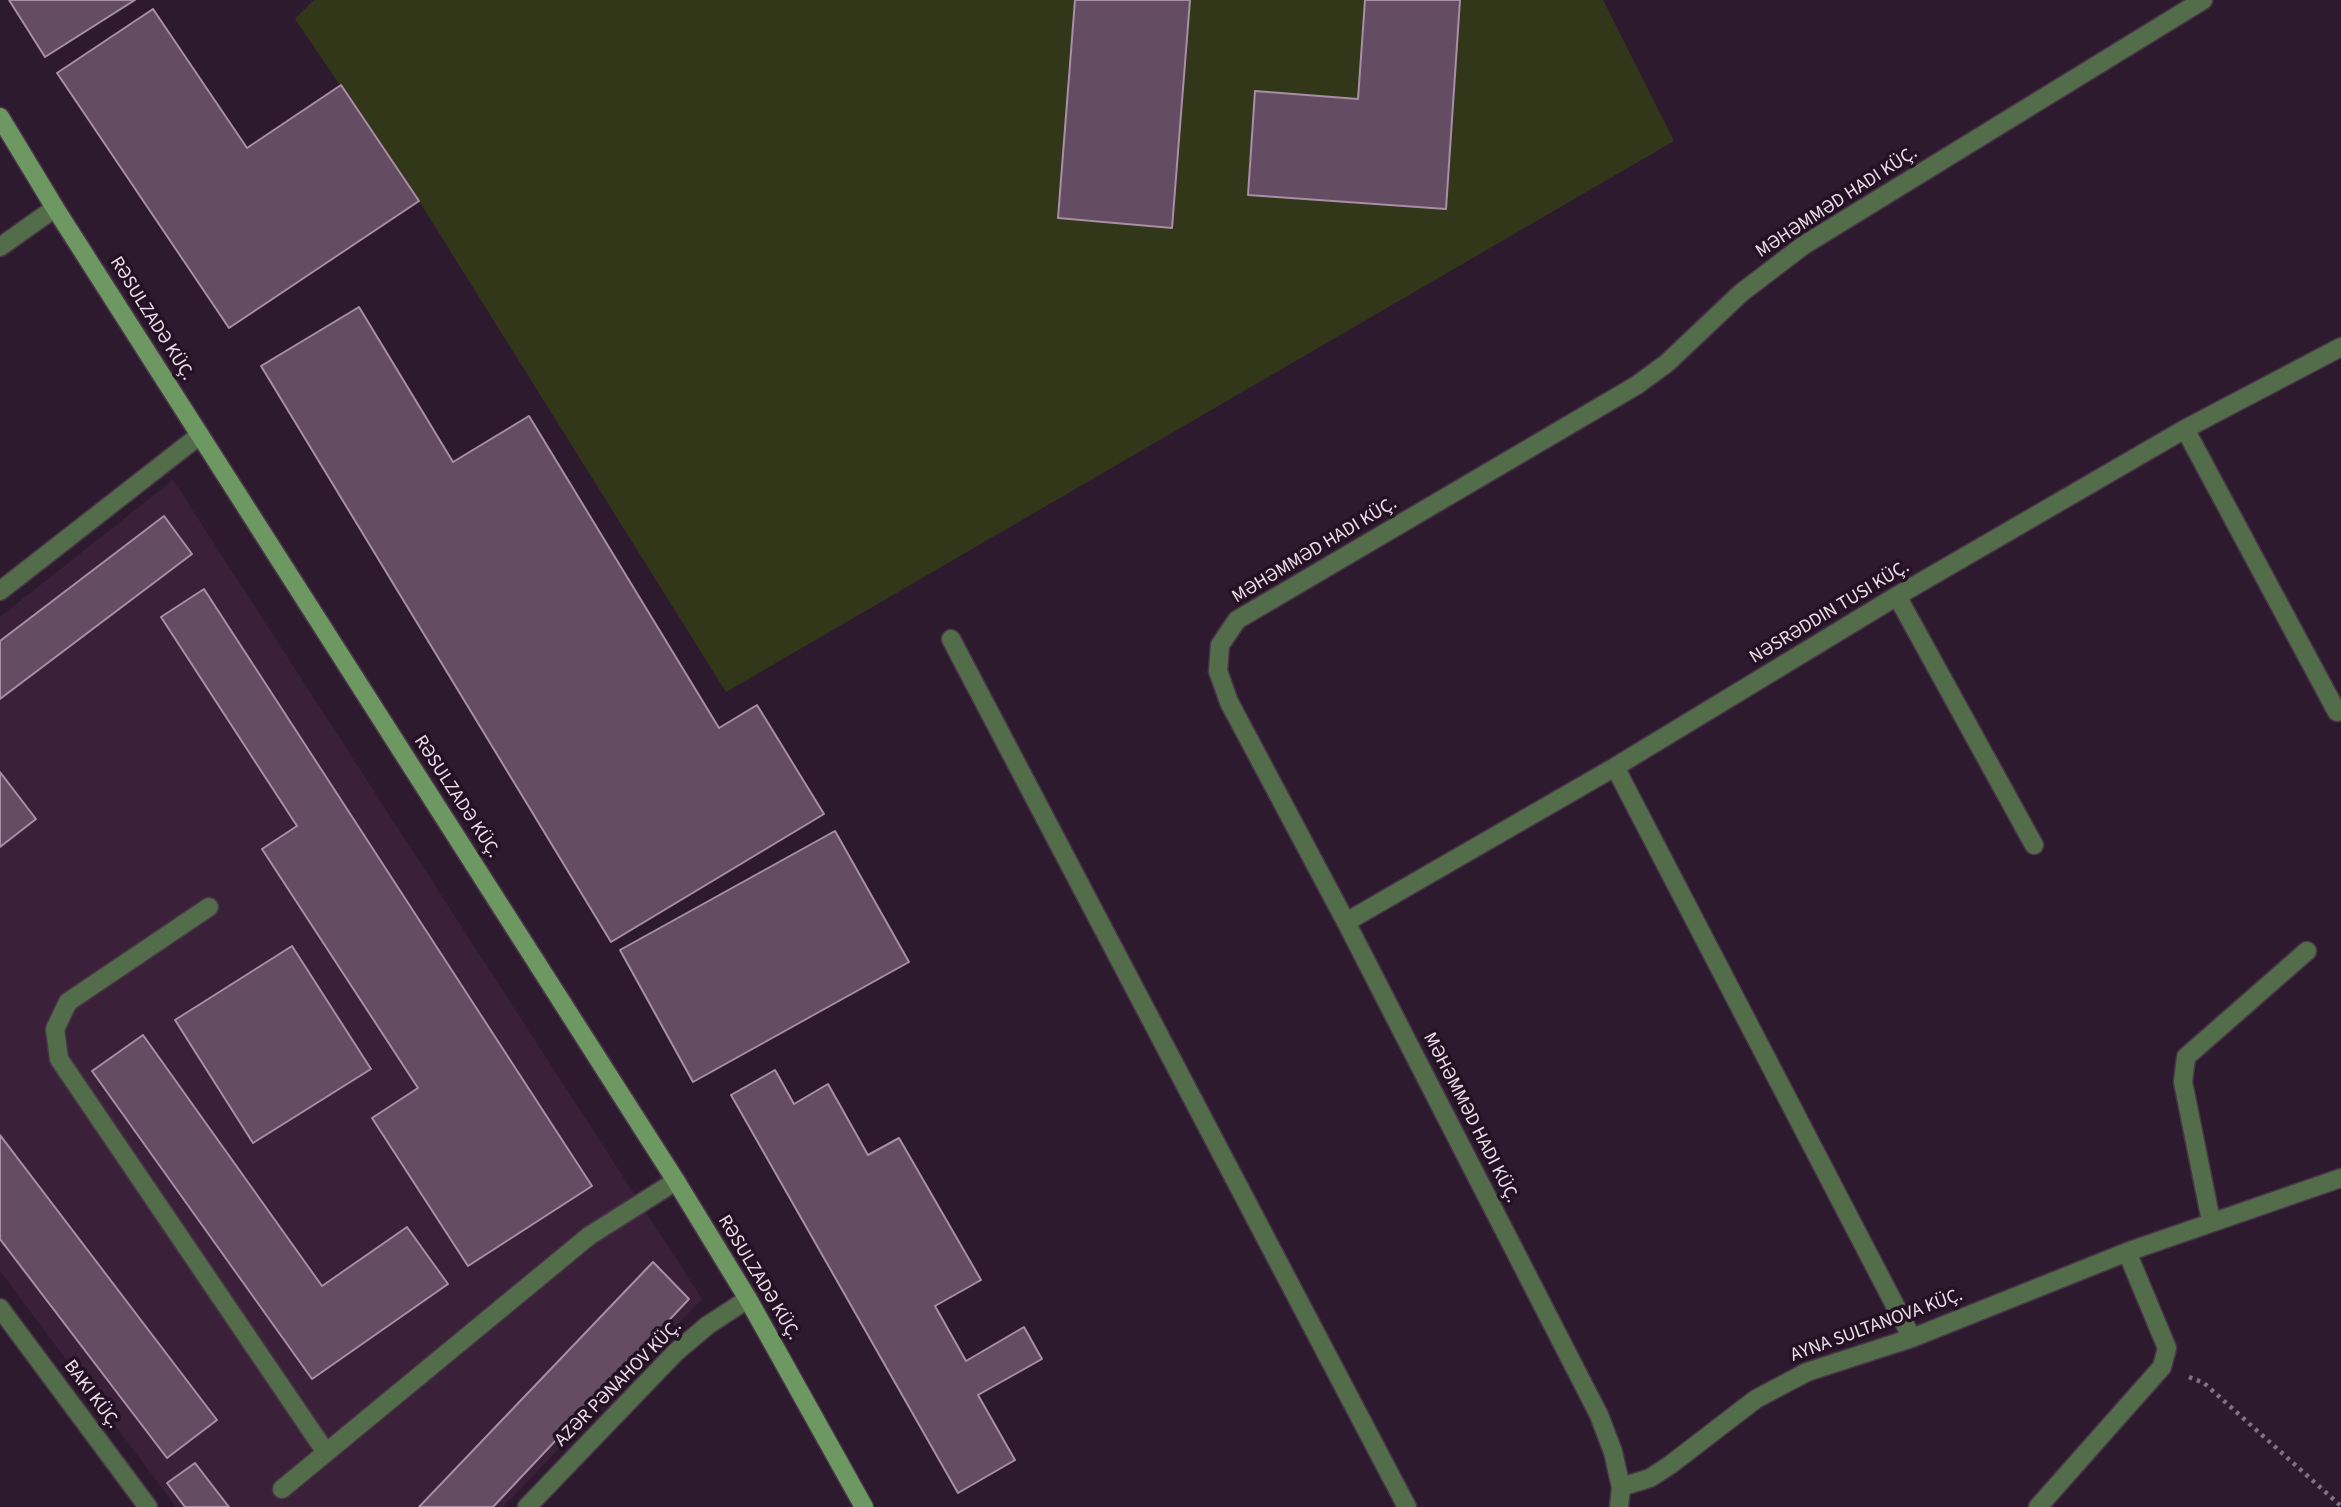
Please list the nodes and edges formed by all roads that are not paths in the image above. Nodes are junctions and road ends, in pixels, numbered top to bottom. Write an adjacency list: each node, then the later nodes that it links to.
1 (2203, 0): 15 (street, MƏHƏMMƏD HADI KÜÇ.)
2 (0, 117): 3 (street, RƏSULZADƏ KÜÇ.)
3 (55, 208): 4 (street); 7 (street, RƏSULZADƏ KÜÇ.)
4 (0, 247)
5 (2341, 347): 6 (street, NƏSRƏDDIN TUSI KÜÇ.)
6 (2185, 429): 9 (street, NƏSRƏDDIN TUSI KÜÇ.); 11 (street)
7 (200, 435): 8 (street); 18 (street, RƏSULZADƏ KÜÇ.)
8 (0, 591)
9 (1897, 596): 12 (street, NƏSRƏDDIN TUSI KÜÇ.); 13 (street)
10 (951, 639): 30 (street)
11 (2337, 712)
12 (1615, 768): 15 (street, NƏSRƏDDIN TUSI KÜÇ.); 23 (street)
13 (2034, 845)
14 (209, 907): 24 (street)
15 (1346, 922): 25 (street, MƏHƏMMƏD HADI KÜÇ.)
16 (2307, 951): 19 (street)
17 (2341, 1178): 19 (street, AYNA SULTANOVA KÜÇ.)
18 (676, 1181): 21 (street, RƏSULZADƏ KÜÇ.); 24 (street)
19 (2211, 1221): 20 (street, AYNA SULTANOVA KÜÇ.)
20 (2127, 1252): 23 (street, AYNA SULTANOVA KÜÇ.); 32 (street)
21 (748, 1299): 28 (street, AZƏR PƏNAHOV KÜÇ.); 29 (street, RƏSULZADƏ KÜÇ.)
22 (0, 1308): 27 (street)
23 (1912, 1338): 25 (street, AYNA SULTANOVA KÜÇ.)
24 (325, 1451): 26 (street)
25 (1620, 1487): 31 (street, MƏHƏMMƏD HADI KÜÇ.)
26 (282, 1489)
27 (148, 1507)
28 (527, 1507)
29 (864, 1507)
30 (1407, 1507)
31 (1619, 1507)
32 (2038, 1507)

